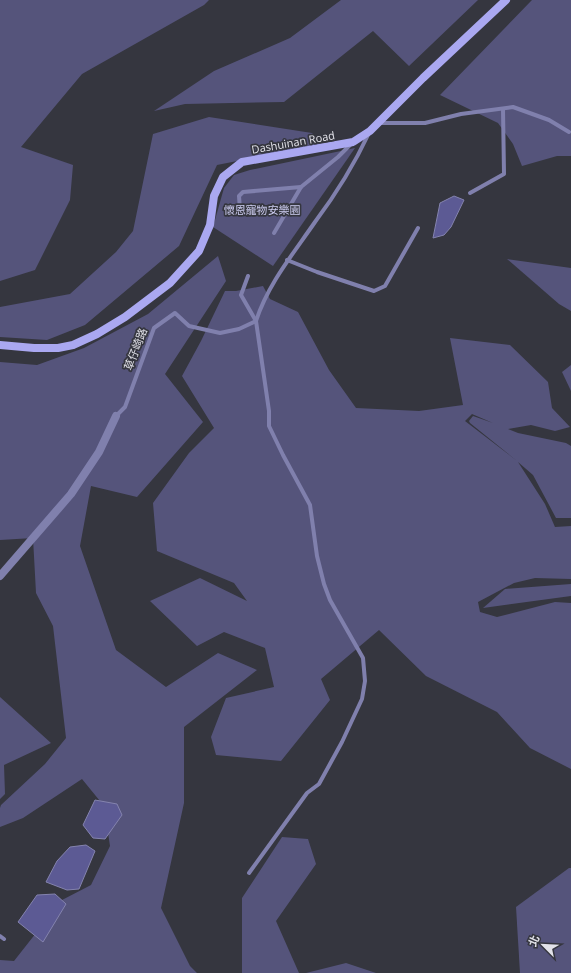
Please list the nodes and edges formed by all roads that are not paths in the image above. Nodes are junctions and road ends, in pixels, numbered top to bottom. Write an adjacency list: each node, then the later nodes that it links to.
1 (506, 0): 3 (street, Dashuinan Road)
2 (503, 109): 3 (lane); 5 (lane); 8 (lane)
3 (376, 123): 4 (street, Dashuinan Road)
4 (370, 131): 6 (street, Dashuinan Road); 12 (lane)
5 (569, 132)
6 (353, 142): 7 (lane); 15 (street, Dashuinan Road)
7 (301, 187): 9 (lane); 11 (lane)
8 (470, 193)
9 (240, 210)
10 (418, 228): 12 (lane)
11 (274, 232)
12 (287, 260): 14 (lane)
13 (248, 276): 14 (lane)
14 (256, 321): 16 (lane, 草仔崎路); 18 (lane)
15 (0, 345)
16 (116, 416): 17 (street, 草仔崎路)
17 (0, 576)
18 (249, 873)
19 (0, 936): 20 (lane)
20 (4, 939)

